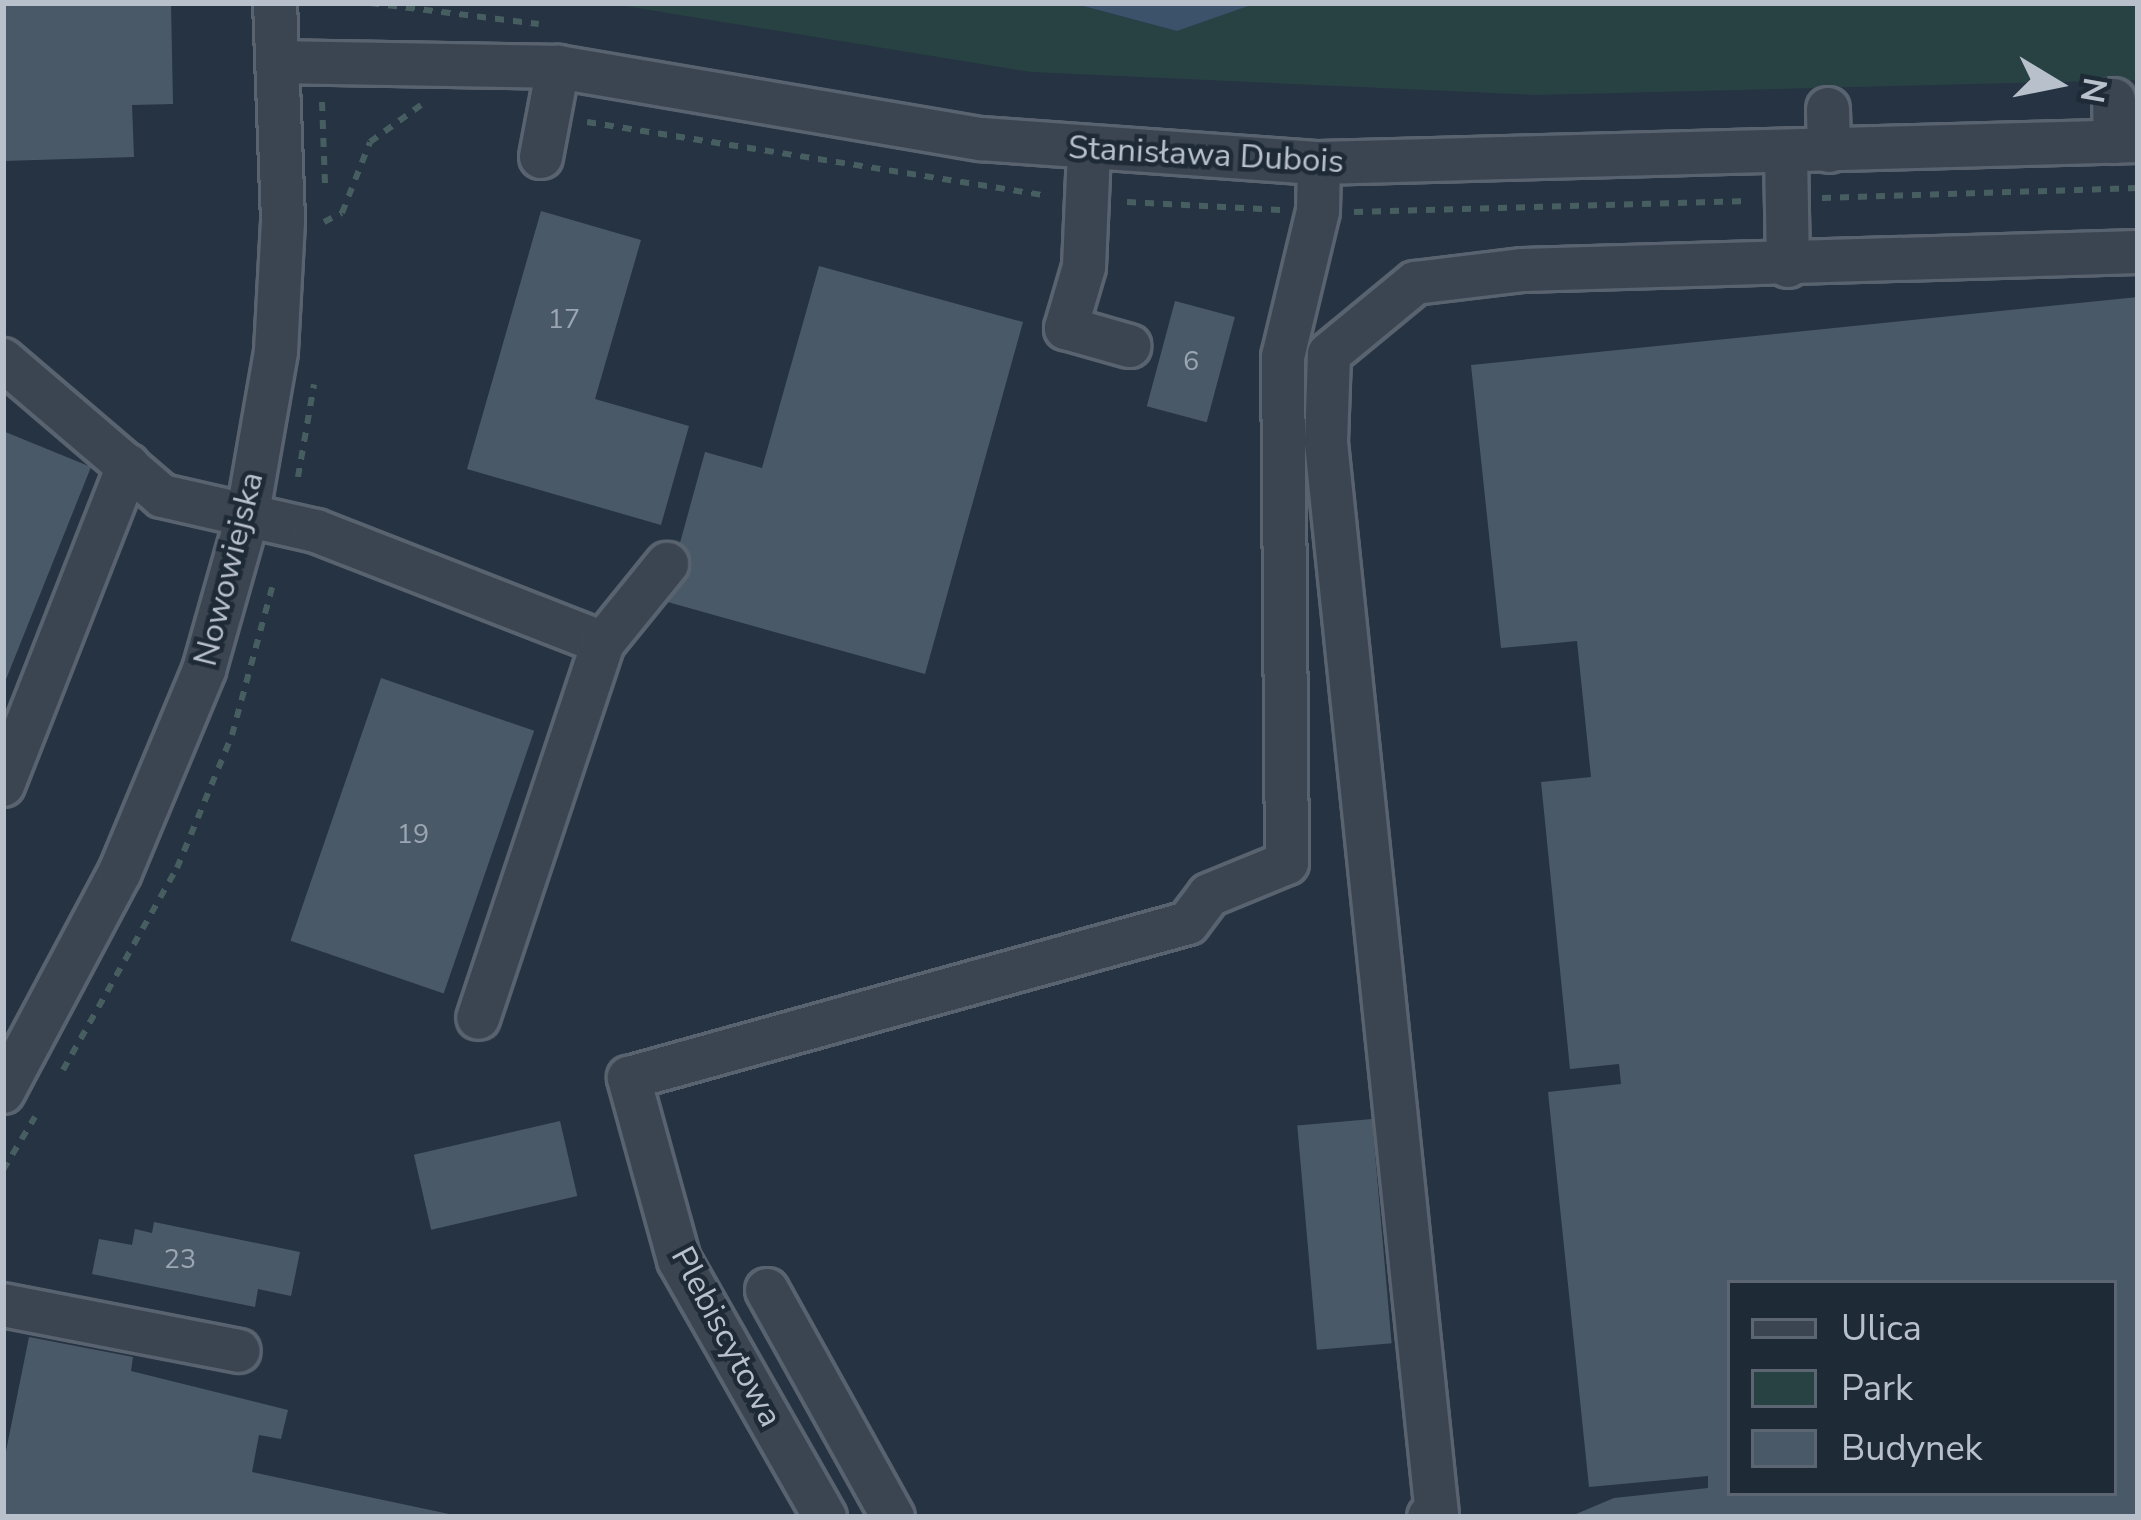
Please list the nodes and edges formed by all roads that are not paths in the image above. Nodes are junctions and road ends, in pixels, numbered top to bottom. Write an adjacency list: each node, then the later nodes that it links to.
1 (275, 3): 3 (street, Nowowiejska)
2 (556, 47): 3 (street, Stanisława Dubois); 8 (street, Stanisława Dubois); 10 (street)
3 (280, 62): 17 (street, Nowowiejska)
4 (2114, 100): 6 (street)
5 (1828, 109): 7 (street)
6 (2127, 141): 7 (street, Stanisława Dubois)
7 (1829, 151): 9 (street, Stanisława Dubois)
8 (1090, 152): 11 (street, Stanisława Dubois); 14 (street)
9 (1786, 152): 11 (street, Stanisława Dubois); 13 (street)
10 (541, 158)
11 (1319, 163): 26 (street, Plebiscytowa)
12 (2138, 253): 13 (street)
13 (1788, 266): 28 (street)
14 (1129, 346)
15 (3, 360): 16 (street)
16 (128, 466): 17 (street); 20 (street)
17 (247, 518): 19 (street); 22 (street, Nowowiejska)
18 (667, 564): 19 (street)
19 (603, 643): 21 (street)
20 (3, 784)
21 (478, 1018)
22 (3, 1092)
23 (767, 1290): 27 (street)
24 (3, 1305): 25 (street)
25 (239, 1351)
26 (825, 1517)
27 (893, 1517)
28 (1429, 1517)

